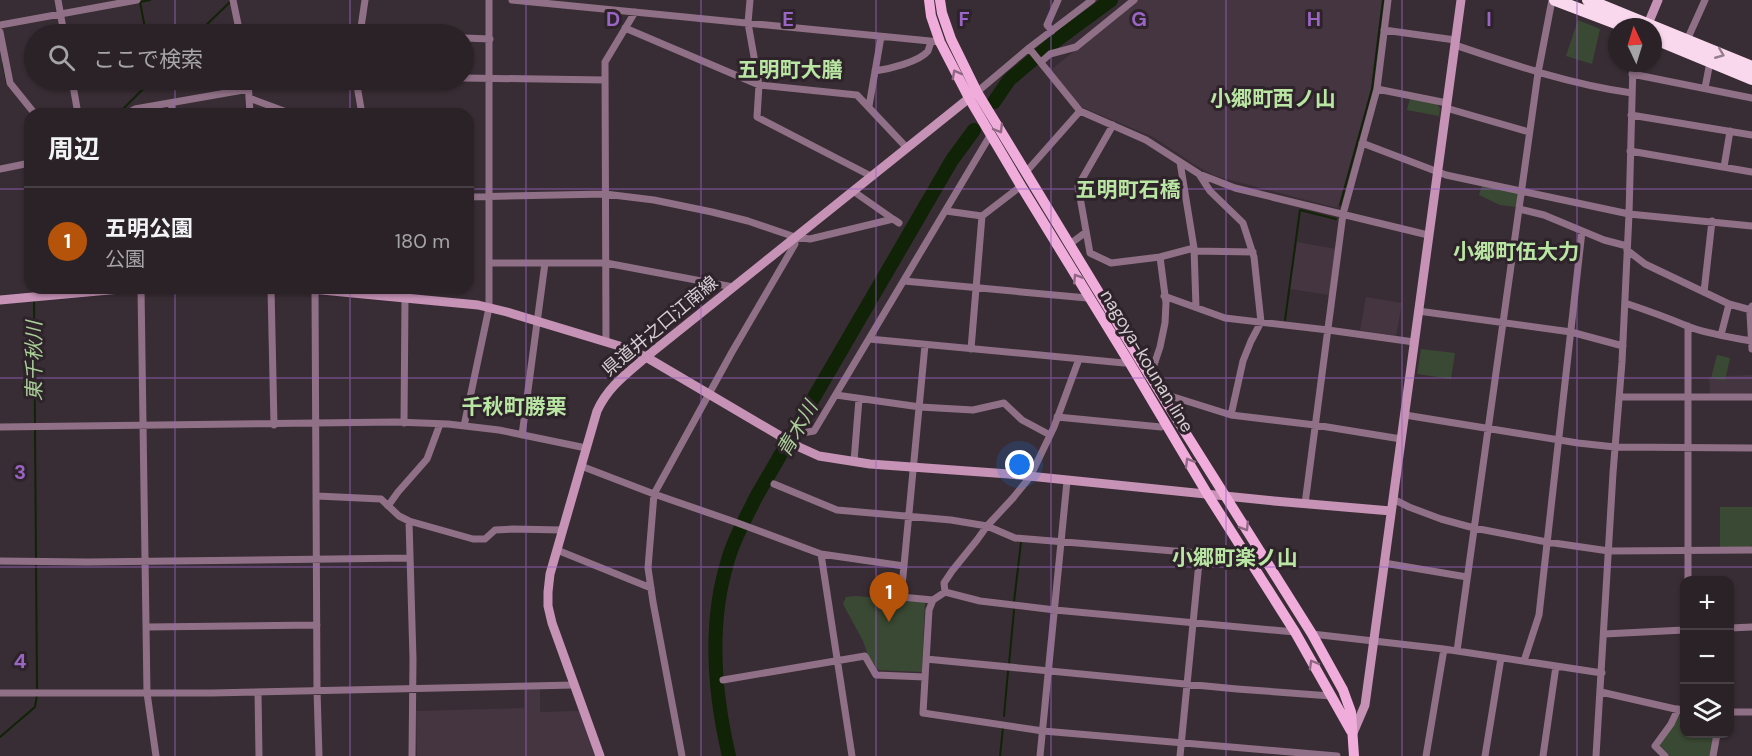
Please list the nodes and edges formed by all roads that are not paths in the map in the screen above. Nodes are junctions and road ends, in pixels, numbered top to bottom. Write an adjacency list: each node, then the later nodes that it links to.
1 (58, 0): 21 (street)
2 (137, 0): 21 (street)
3 (365, 0): 27 (street)
4 (489, 0): 37 (street)
5 (512, 0): 18 (street)
6 (750, 0): 28 (street)
7 (929, 0): 39 (main road, nagoya-kounan line)
8 (940, 0): 62 (main road, nagoya-kounan line)
9 (1092, 0): 32 (street)
10 (1134, 0): 43 (street)
11 (1388, 0): 31 (street)
12 (1461, 0): 40 (street)
13 (1554, 0): 24 (highway); 48 (street)
14 (1588, 0): 22 (highway)
15 (1658, 0): 23 (street)
16 (1705, 0): 38 (street)
17 (234, 1): 26 (street)
18 (554, 2): 20 (street)
19 (1055, 2): 32 (street)
20 (635, 12): 28 (street); 30 (street)
21 (61, 14): 25 (street); 29 (street)
22 (1629, 18)
23 (1650, 18)
24 (1608, 20)
25 (62, 24)
26 (238, 24)
27 (361, 24)
28 (748, 24): 35 (street); 54 (street)
29 (0, 25)
30 (625, 28): 53 (street); 54 (street)
31 (1384, 30): 40 (street); 56 (street)
32 (1052, 31): 42 (street)
33 (1662, 31): 38 (highway)
34 (0, 32): 68 (street)
35 (881, 37): 39 (street); 46 (street)
36 (474, 38): 37 (street)
37 (489, 39): 51 (street)
38 (1687, 40): 45 (highway, one-way to 45)
39 (935, 42): 46 (street); 62 (main road, nagoya-kounan line, one-way to 39)
40 (1455, 42): 48 (street); 66 (street)
41 (1662, 42): 44 (highway)
42 (1031, 50): 43 (street); 62 (street)
43 (1040, 61): 75 (street)
44 (1710, 62): 52 (highway); 55 (street)
45 (1752, 67)
46 (875, 71): 67 (street)
47 (1632, 72): 49 (street)
48 (1538, 73): 61 (street); 79 (street)
49 (1632, 75): 55 (street); 61 (street)
50 (474, 78): 51 (street)
51 (490, 79): 53 (street); 99 (street)
52 (1752, 79)
53 (604, 80): 97 (street)
54 (759, 85): 67 (street); 93 (street)
55 (1705, 88): 64 (street)
56 (1377, 89): 66 (street); 82 (street)
57 (74, 90): 69 (street)
58 (243, 90): 65 (street)
59 (249, 90): 63 (street)
60 (358, 90): 74 (street)
61 (1632, 93): 76 (street)
62 (973, 95): 80 (main road, nagoya-kounan line); 83 (street, 県道井之口江南線); 89 (main road, nagoya-kounan line, one-way to 89)
63 (249, 98): 72 (street); 73 (street)
64 (1752, 98)
65 (171, 103): 70 (street); 71 (street)
66 (1446, 105): 79 (street); 90 (street)
67 (869, 106): 83 (street)
68 (30, 108)
69 (77, 108)
70 (141, 108)
71 (172, 108)
72 (250, 108)
73 (276, 108)
74 (361, 108)
75 (1080, 111): 77 (street); 89 (street)
76 (1631, 115): 78 (street); 84 (street)
77 (1113, 125): 85 (street); 108 (street)
78 (1730, 131): 81 (street); 87 (street)
79 (1529, 132): 95 (street)
80 (991, 135): 94 (main road, nagoya-kounan line); 101 (street)
81 (1752, 135)
82 (1362, 143): 90 (street); 102 (street)
83 (907, 148): 93 (street, 県道井之口江南線)
84 (1630, 151): 87 (street); 103 (street)
85 (1180, 162): 92 (street); 113 (street)
86 (24, 164): 88 (street)
87 (1724, 167): 91 (street)
88 (0, 169)
89 (1026, 172): 111 (main road, nagoya-kounan line)
90 (1437, 172): 95 (street); 109 (street)
91 (1752, 172)
92 (1199, 174): 102 (street); 114 (street)
93 (871, 176): 96 (street, 県道井之口江南線)
94 (1020, 186): 104 (street); 129 (main road, nagoya-kounan line, one-way to 94)
95 (1521, 190): 100 (street); 103 (street)
96 (853, 191): 110 (street, 県道井之口江南線); 110 (street)
97 (605, 194): 99 (street); 110 (street); 118 (street)
98 (474, 197): 99 (street)
99 (490, 197): 116 (street)
100 (1519, 209): 107 (street); 140 (street)
101 (946, 211): 104 (street); 119 (street)
102 (1343, 214): 109 (street); 142 (street)
103 (1629, 214): 105 (street); 112 (street)
104 (982, 216): 121 (street)
105 (1712, 221): 106 (street); 122 (street)
106 (1752, 225)
107 (1582, 231): 112 (street); 143 (street)
108 (1086, 232): 111 (street); 115 (street)
109 (1428, 235): 137 (street)
110 (795, 237): 120 (street, 県道井之口江南線); 158 (street)
111 (1070, 244): 156 (main road, nagoya-kounan line)
112 (1627, 248): 122 (street); 132 (street)
113 (1195, 249): 114 (street); 115 (street); 134 (street)
114 (1253, 252): 139 (street)
115 (1160, 257): 128 (street)
116 (490, 263): 117 (street); 135 (street)
117 (545, 263): 118 (street); 138 (street)
118 (606, 263): 120 (street); 147 (street)
119 (904, 280): 121 (street); 145 (street)
120 (733, 287): 153 (street, 県道井之口江南線)
121 (976, 288): 129 (street); 151 (street)
122 (1704, 292): 133 (street)
123 (57, 294): 131 (street)
124 (141, 294): 172 (street)
125 (271, 294): 173 (street)
126 (315, 294): 169 (street)
127 (383, 294): 130 (street)
128 (1164, 296): 134 (street); 156 (street)
129 (1089, 297): 155 (main road, nagoya-kounan line)
130 (405, 298): 135 (street); 168 (street)
131 (0, 300)
132 (1625, 303): 141 (street); 150 (street)
133 (1729, 304): 136 (street); 144 (street)
134 (1196, 307): 139 (street)
135 (489, 308): 138 (street); 175 (street)
136 (1752, 308): 146 (street)
137 (1418, 311): 140 (street); 148 (street)
138 (537, 321): 147 (street); 179 (street)
139 (1261, 322): 142 (street); 165 (street)
140 (1503, 323): 143 (street); 177 (street)
141 (1688, 326): 144 (street); 161 (street)
142 (1328, 330): 148 (street); 174 (street)
143 (1571, 332): 150 (street); 182 (street)
144 (1721, 335): 146 (street)
145 (869, 339): 149 (street); 159 (street)
146 (1751, 340): 152 (street)
147 (606, 342): 153 (street)
148 (1414, 342): 166 (street)
149 (925, 345): 151 (street); 164 (street)
150 (1623, 346): 160 (street)
151 (971, 349): 154 (street)
152 (1752, 350)
153 (645, 357): 158 (street); 184 (street, 県道井之口江南線)
154 (1079, 359): 155 (street); 167 (street)
155 (1129, 362): 171 (main road, nagoya-kounan line)
156 (1146, 370): 157 (main road, nagoya-kounan line)
157 (1161, 393): 165 (street); 196 (main road, nagoya-kounan line)
158 (710, 395): 187 (street); 193 (street)
159 (836, 396): 163 (street); 178 (street)
160 (1619, 397): 161 (street); 183 (street)
161 (1687, 397): 162 (street); 185 (street)
162 (1752, 397)
163 (859, 399): 164 (street); 187 (street)
164 (920, 407): 180 (street); 189 (street)
165 (1231, 415): 174 (street)
166 (1405, 415): 177 (street); 181 (street)
167 (1058, 417): 171 (street); 180 (street)
168 (404, 423): 169 (street); 170 (street)
169 (316, 424): 173 (street); 195 (street)
170 (440, 424): 175 (street); 199 (street)
171 (1166, 424): 194 (main road, nagoya-kounan line, one-way to 171)
172 (143, 425): 173 (street); 176 (street); 216 (street)
173 (274, 425)
174 (1315, 425): 181 (street); 198 (street)
175 (464, 426): 179 (street)
176 (0, 427)
177 (1488, 429): 182 (street); 204 (street)
178 (802, 433)
179 (522, 435): 184 (street)
180 (1050, 435): 190 (street)
181 (1401, 439): 197 (street)
182 (1558, 440): 183 (street); 206 (street)
183 (1616, 447): 185 (street); 209 (street)
184 (586, 448): 188 (street, 県道井之口江南線)
185 (1688, 448): 186 (street); 211 (street)
186 (1752, 448)
187 (854, 461): 189 (street)
188 (581, 466): 193 (street); 205 (street, 県道井之口江南線)
189 (914, 468): 190 (street); 201 (street)
190 (1030, 477): 191 (street); 203 (street)
191 (1067, 481): 194 (street); 207 (street)
192 (774, 484): 201 (street)
193 (654, 494): 213 (street); 223 (street)
194 (1208, 495): 196 (street); 214 (main road, nagoya-kounan line)
195 (317, 496): 199 (street); 217 (street)
196 (1225, 497): 198 (street); 234 (main road, nagoya-kounan line, one-way to 234)
197 (1393, 499): 200 (street); 204 (street)
198 (1305, 504): 200 (street)
199 (388, 506): 202 (street)
200 (1391, 511): 219 (street)
201 (909, 516): 203 (street); 220 (street)
202 (409, 521): 205 (street); 215 (street)
203 (987, 526): 207 (street); 224 (street)
204 (1474, 528): 206 (street); 222 (street)
205 (562, 530): 208 (street, 県道井之口江南線)
206 (1547, 542): 209 (street); 242 (street)
207 (1061, 543): 212 (street); 226 (street)
208 (557, 550): 223 (street); 249 (street, 県道井之口江南線)
209 (1609, 550): 211 (street); 235 (street)
210 (1752, 550): 211 (street)
211 (1688, 551): 221 (street)
212 (1200, 552): 214 (street); 227 (street)
213 (821, 554): 220 (street); 241 (street)
214 (1246, 557): 233 (main road, nagoya-kounan line)
215 (410, 558): 217 (street); 251 (street)
216 (144, 560): 217 (street); 218 (street); 229 (street)
217 (317, 560): 228 (street)
218 (0, 561)
219 (1383, 563): 222 (street); 236 (street)
220 (904, 566): 225 (street)
221 (1688, 576)
222 (1467, 577): 238 (street)
223 (651, 588): 265 (street)
224 (945, 592): 225 (street); 226 (street)
225 (933, 600): 239 (street)
226 (1054, 610): 227 (street); 244 (street)
227 (1193, 622): 233 (street); 248 (street)
228 (316, 626): 229 (street); 250 (street)
229 (147, 627): 255 (street)
230 (1752, 627): 231 (street)
231 (1734, 628)
232 (1680, 630): 235 (street)
233 (1295, 632): 256 (main road, nagoya-kounan line, one-way to 233)
234 (1312, 634): 236 (street); 262 (main road, nagoya-kounan line)
235 (1604, 634): 245 (street)
236 (1373, 641): 237 (street); 262 (street)
237 (1444, 649): 238 (street); 276 (street)
238 (1457, 651): 240 (street)
239 (926, 658): 244 (street); 246 (street)
240 (1501, 658): 242 (street); 277 (street)
241 (837, 661): 246 (street); 247 (street); 271 (street)
242 (1524, 662): 243 (street)
243 (1556, 666): 245 (street); 278 (street)
244 (1049, 671): 248 (street); 261 (street)
245 (1602, 673): 253 (street)
246 (925, 677): 261 (street)
247 (723, 680)
248 (1187, 684): 256 (street); 264 (street)
249 (574, 685): 251 (street); 270 (street, 県道井之口江南線)
250 (317, 690): 251 (street); 252 (street); 268 (street)
251 (412, 690): 269 (street)
252 (258, 692): 255 (street); 267 (street)
253 (1601, 692): 257 (street); 279 (street)
254 (0, 693): 255 (street)
255 (147, 693): 266 (street)
256 (1331, 696): 262 (main road, nagoya-kounan line)
257 (1680, 710)
258 (1680, 711): 280 (street)
259 (1734, 712): 260 (street)
260 (1752, 712)
261 (1043, 730): 264 (street); 272 (street)
262 (1352, 734): 275 (main road, nagoya-kounan line)
263 (1716, 738): 281 (street)
264 (1181, 743): 273 (street); 274 (street)
265 (682, 755)
266 (156, 756)
267 (259, 756)
268 (319, 756)
269 (412, 756)
270 (600, 756)
271 (852, 756)
272 (1040, 756)
273 (1180, 756)
274 (1337, 756)
275 (1354, 756)
276 (1426, 756)
277 (1485, 756)
278 (1543, 756)
279 (1596, 756)
280 (1665, 756)
281 (1713, 756)

